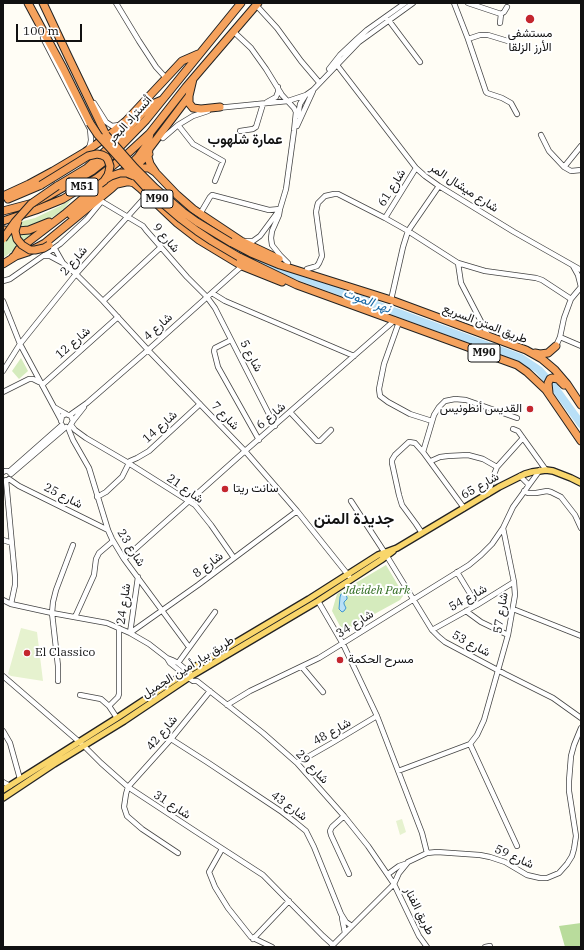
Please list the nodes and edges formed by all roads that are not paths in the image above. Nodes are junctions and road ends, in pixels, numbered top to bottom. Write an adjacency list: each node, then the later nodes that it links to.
1 (25, 3): 42 (street)
2 (28, 3): 48 (highway, M90, bridge)
3 (43, 3): 86 (highway, M90, bridge)
4 (47, 3): 34 (street)
5 (116, 3): 22 (street)
6 (405, 3): 14 (street)
7 (413, 3): 14 (street)
8 (454, 3): 17 (street)
9 (468, 3): 13 (street)
10 (257, 4): 16 (highway, أتستراد البحر / M51); 24 (street)
11 (238, 5): 19 (highway, أتستراد البحر / M51)
12 (507, 7): 13 (street)
13 (501, 14): 15 (street)
14 (387, 19): 20 (street); 21 (street); 24 (street)
15 (500, 23)
16 (234, 32): 23 (highway, أتستراد البحر / M51); 25 (street)
17 (468, 39): 18 (street); 33 (street)
18 (511, 42)
19 (200, 53): 22 (highway); 28 (highway, أتستراد البحر / M51)
20 (420, 62)
21 (336, 65): 26 (street); 45 (street, شارع ميشال المر)
22 (166, 78): 34 (highway)
23 (193, 80): 29 (highway); 38 (highway, أتستراد البحر / M51)
24 (318, 81): 26 (street)
25 (278, 88): 30 (street); 31 (street)
26 (313, 90): 27 (street); 37 (street)
27 (306, 95): 30 (street); 37 (street)
28 (164, 99): 59 (highway, أتستراد البحر / M51); 62 (highway, bridge)
29 (189, 100): 32 (highway); 40 (highway); 43 (highway)
30 (288, 101): 31 (street); 37 (street)
31 (263, 104): 32 (street); 36 (street)
32 (220, 107): 35 (street)
33 (517, 114)
34 (126, 121): 42 (highway)
35 (178, 125): 40 (street); 49 (street)
36 (240, 131)
37 (294, 131): 58 (street)
38 (150, 133): 65 (highway, M51); 73 (highway)
39 (541, 135): 44 (street)
40 (163, 138): 43 (highway)
41 (581, 146): 44 (street)
42 (85, 152): 54 (highway)
43 (148, 155): 47 (highway); 51 (highway)
44 (564, 167): 46 (street)
45 (416, 168): 52 (street, شارع ميشال المر); 64 (street, شارع 61)
46 (581, 170)
47 (156, 173): 57 (highway); 61 (highway)
48 (137, 178): 50 (highway, bridge); 84 (highway, M90, bridge)
49 (215, 180)
50 (102, 183): 55 (highway, bridge); 60 (highway)
51 (114, 186): 53 (highway); 56 (highway); 73 (highway)
52 (439, 186): 67 (street); 79 (street, شارع ميشال المر)
53 (147, 195): 57 (highway); 63 (street, شارع 2)
54 (3, 196)
55 (3, 200)
56 (101, 202): 63 (street, شارع 9); 70 (highway)
57 (158, 205): 78 (highway)
58 (280, 209): 61 (street); 69 (street); 75 (street)
59 (3, 211)
60 (66, 213): 66 (highway); 73 (highway)
61 (200, 214): 69 (highway)
62 (21, 215): 68 (highway, bridge); 70 (highway, bridge)
63 (127, 217): 71 (street, شارع 9); 82 (street, شارع 2)
64 (385, 218): 67 (street); 80 (street)
65 (3, 220)
66 (3, 230)
67 (408, 231): 77 (street); 90 (street)
68 (3, 238)
69 (241, 241): 75 (highway)
70 (52, 247): 72 (street); 74 (street)
71 (161, 247): 88 (street, شارع 9); 92 (street)
72 (44, 256): 74 (street); 83 (street)
73 (13, 257): 76 (highway)
74 (62, 263): 82 (street, شارع 7)
75 (288, 263): 80 (highway)
76 (3, 264)
77 (458, 264): 89 (street); 95 (street)
78 (242, 266): 84 (highway); 87 (street, شارع 4)
79 (573, 266): 81 (street, شارع ميشال المر); 85 (street)
80 (307, 269): 86 (highway)
81 (581, 270)
82 (76, 274): 92 (street, شارع 7); 98 (street, شارع 2)
83 (3, 281)
84 (298, 285): 94 (highway, M90)
85 (581, 287): 89 (street)
86 (363, 291): 90 (highway, طريق المتن السريع / M90)
87 (212, 293): 88 (street, شارع 4); 103 (street)
88 (207, 297): 97 (street, شارع 5); 101 (street, شارع 4)
89 (571, 299): 96 (street)
90 (391, 300): 95 (highway, طريق المتن السريع / M90)
91 (3, 301): 98 (street)
92 (103, 301): 93 (street, شارع 7)
93 (118, 317): 101 (street, شارع 7); 106 (street, شارع 12)
94 (397, 321): 103 (street, شارع 6); 108 (highway, M90); 116 (street)
95 (488, 335): 102 (highway, طريق المتن السريع / M90)
96 (560, 337): 99 (street); 100 (street)
97 (231, 340): 118 (street, شارع 5); 122 (street)
98 (20, 344): 104 (street, شارع 2); 106 (street)
99 (556, 346): 102 (highway); 105 (highway)
100 (581, 346)
101 (148, 350): 109 (street, شارع 4); 110 (street, شارع 7)
102 (528, 351): 105 (highway, طريق المتن السريع / M90)
103 (354, 356): 113 (street, شارع 6)
104 (3, 371)
105 (559, 377): 108 (highway); 111 (highway, طريق المتن السريع)
106 (41, 384): 107 (street); 112 (street)
107 (3, 392)
108 (549, 393): 123 (highway, M90)
109 (87, 403): 114 (street, شارع 4); 117 (street, شارع 4)
110 (200, 404): 124 (street, شارع 7); 127 (street, شارع 14)
111 (581, 405)
112 (53, 406): 114 (street); 117 (street)
113 (290, 412): 118 (street, شارع 6); 120 (street)
114 (68, 415): 117 (street); 117 (street, شارع 4)
115 (517, 418): 116 (street)
116 (432, 420): 125 (street)
117 (67, 424): 127 (street, شارع 21); 131 (street, شارع 4); 138 (street, شارع 23)
118 (275, 426): 122 (street, شارع 6)
119 (513, 429): 121 (street)
120 (331, 430)
121 (523, 438): 128 (street); 129 (street)
122 (258, 440): 124 (street, شارع 6)
123 (581, 441)
124 (245, 451): 139 (street, شارع 6); 142 (street, شارع 7)
125 (423, 452): 126 (street); 146 (street)
126 (431, 461): 128 (street); 141 (street)
127 (129, 463): 138 (street, شارع 14); 139 (street, شارع 21)
128 (497, 467): 137 (street)
129 (543, 470): 132 (main road, شارع 65); 134 (main road); 135 (street, شارع 34)
130 (3, 472): 131 (street)
131 (10, 473): 133 (street)
132 (520, 476): 135 (street); 137 (main road, شارع 65)
133 (6, 479): 145 (street, شارع 25); 149 (street)
134 (581, 483)
135 (529, 485): 136 (street, شارع 34)
136 (524, 491): 143 (street, شارع 34); 144 (street)
137 (488, 494): 141 (main road, شارع 65)
138 (97, 496): 145 (street, شارع 23)
139 (190, 501): 152 (street, شارع 21); 153 (street, شارع 6)
140 (351, 501): 151 (street, شارع 53)
141 (464, 508): 146 (main road, شارع 65)
142 (297, 511): 152 (street, شارع 8); 155 (street, شارع 7)
143 (502, 528): 154 (street, شارع 34); 157 (street, شارع 57)
144 (581, 528)
145 (108, 530): 148 (street, شارع 23)
146 (422, 533): 151 (main road, شارع 65)
147 (3, 540): 149 (street)
148 (113, 541): 153 (street, شارع 23); 168 (street)
149 (12, 543): 161 (street)
150 (73, 545): 167 (street)
151 (386, 554): 155 (main road, طريق بيار أمين الجميل); 159 (street, شارع 53)
152 (234, 558): 164 (street, شارع 8)
153 (124, 559): 156 (street, شارع 23)
154 (457, 572): 159 (street, شارع 34); 162 (street)
155 (349, 577): 160 (main road, طريق بيار أمين الجميل); 180 (main road, طريق بيار أمين الجميل)
156 (138, 578): 164 (street, شارع 23); 171 (street, شارع 24)
157 (514, 582): 162 (street, شارع 54); 163 (street, شارع 57)
158 (3, 600): 161 (street, شارع 29)
159 (413, 600): 170 (street, شارع 53); 174 (street, شارع 34)
160 (318, 601): 174 (street); 180 (main road, طريق بيار أمين الجميل)
161 (11, 604): 167 (street, شارع 29)
162 (477, 605): 165 (street, شارع 54)
163 (513, 609): 172 (street, شارع 57); 173 (street)
164 (162, 610): 171 (street, شارع 8); 175 (street, شارع 23)
165 (466, 611): 170 (street, شارع 54); 172 (street)
166 (215, 612): 175 (street)
167 (52, 613): 168 (street, شارع 29); 182 (street)
168 (75, 617): 169 (street, شارع 29)
169 (119, 628): 171 (street, شارع 29); 187 (street)
170 (432, 630): 179 (street, شارع 53)
171 (130, 633): 176 (street, شارع 29)
172 (508, 634): 179 (street, شارع 57)
173 (581, 636)
174 (343, 644): 178 (street, شارع 34); 188 (street)
175 (189, 647): 177 (street)
176 (167, 658): 177 (street, شارع 29); 180 (street, شارع 29)
177 (178, 663): 180 (street, شارع 29)
178 (302, 667): 184 (street); 186 (street, شارع 34)
179 (498, 670): 190 (street, شارع 53); 195 (street, شارع 57)
180 (188, 674): 183 (street, شارع 29); 189 (main road, طريق بيار أمين الجميل); 196 (main road, طريق بيار أمين الجميل)
181 (3, 676): 194 (street, شارع 31)
182 (58, 681)
183 (210, 691): 186 (street, شارع 29); 193 (street, شارع 42)
184 (323, 692)
185 (80, 695): 187 (street)
186 (227, 705): 197 (street, شارع 29)
187 (109, 706): 189 (street)
188 (376, 716): 197 (street, شارع 48); 198 (street)
189 (117, 718): 194 (main road, طريق بيار أمين الجميل)
190 (581, 718)
191 (581, 728): 209 (street, شارع 59)
192 (3, 731): 199 (street)
193 (171, 739): 202 (street, شارع 42); 215 (street, شارع 43)
194 (78, 742): 196 (street, شارع 31); 199 (main road, طريق بيار أمين الجميل)
195 (470, 744): 198 (street); 206 (street)
196 (84, 746): 202 (street, شارع 31); 204 (main road, طريق بيار أمين الجميل)
197 (297, 763): 205 (street, شارع 29)
198 (398, 771): 209 (street)
199 (20, 779): 201 (main road, طريق بيار أمين الجميل)
200 (3, 782): 201 (street)
201 (10, 786): 203 (main road, طريق بيار أمين الجميل)
202 (128, 787): 207 (street, شارع 31); 208 (street)
203 (3, 790)
204 (3, 798)
205 (344, 816): 211 (street); 212 (street, شارع 29)
206 (516, 846)
207 (222, 849): 214 (street, شارع 31); 218 (street)
208 (178, 853)
209 (427, 853): 210 (street, شارع 59)
210 (405, 864): 212 (street, شارع 59); 213 (street)
211 (349, 874)
212 (388, 874): 213 (street, شارع 29)
213 (394, 884): 216 (street); 221 (street, طريق الفنار)
214 (289, 901): 218 (street); 219 (street, شارع 31)
215 (341, 914): 216 (street, شارع 43); 217 (street)
216 (352, 926): 217 (street)
217 (345, 933): 219 (street)
218 (253, 939): 220 (street)
219 (332, 946)
220 (272, 947)
221 (427, 947)

